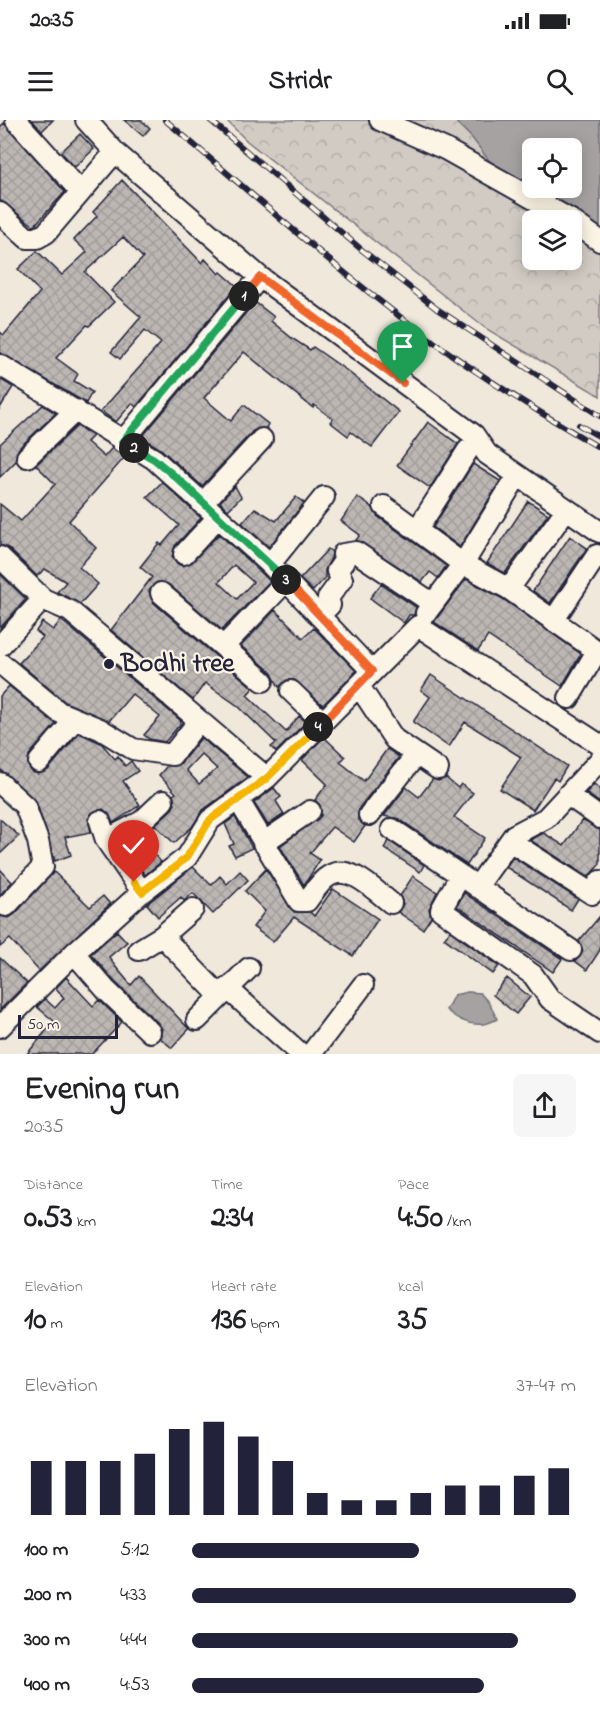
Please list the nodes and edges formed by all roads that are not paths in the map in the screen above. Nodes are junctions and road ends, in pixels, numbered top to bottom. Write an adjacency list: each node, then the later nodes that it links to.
1 (16, 120): 5 (street)
2 (86, 120): 4 (street)
3 (380, 120): 6 (street)
4 (115, 152): 5 (street); 10 (street)
5 (80, 191): 7 (street)
6 (552, 210)
7 (0, 213)
8 (582, 229): 9 (street)
9 (600, 241)
10 (260, 277): 14 (street); 24 (street)
11 (0, 365): 12 (street)
12 (76, 411): 14 (street); 16 (street)
13 (262, 439): 19 (street)
14 (122, 442): 19 (street)
15 (468, 450): 23 (street)
16 (27, 458)
17 (511, 486): 29 (street)
18 (324, 497): 28 (street)
19 (202, 504): 21 (street)
20 (384, 506): 23 (street)
21 (218, 517): 25 (street); 28 (street)
22 (560, 518): 31 (street)
23 (417, 530): 29 (street)
24 (600, 532)
25 (184, 554)
26 (597, 555): 36 (street)
27 (0, 557): 33 (street)
28 (270, 564): 30 (street)
29 (463, 564): 31 (street); 34 (street)
30 (286, 580): 35 (street); 39 (street)
31 (509, 590): 36 (street)
32 (161, 592): 39 (street)
33 (43, 599): 38 (street); 47 (street)
34 (432, 603): 35 (street); 37 (street)
35 (319, 616): 42 (street)
36 (553, 621): 40 (street)
37 (418, 626): 42 (street); 49 (street)
38 (0, 646)
39 (224, 646): 43 (street)
40 (597, 647): 45 (street)
41 (0, 663): 46 (street)
42 (365, 678): 48 (street); 50 (street)
43 (262, 681)
44 (291, 691): 48 (street)
45 (569, 698)
46 (75, 719): 47 (street); 52 (street)
47 (198, 722): 54 (street)
48 (323, 723): 54 (street)
49 (600, 745)
50 (416, 755): 53 (street); 60 (street)
51 (600, 760): 56 (street)
52 (39, 762)
53 (438, 769)
54 (267, 778): 58 (street)
55 (0, 783): 70 (street)
56 (568, 795): 61 (street); 63 (street)
57 (163, 801): 68 (street)
58 (239, 801): 64 (street); 68 (street)
59 (310, 811): 64 (street)
60 (369, 815)
61 (600, 818)
62 (392, 829): 65 (street)
63 (510, 841): 66 (street); 67 (street)
64 (263, 843): 69 (street)
65 (460, 876): 67 (street); 82 (street)
66 (600, 881)
67 (477, 887): 74 (street)
68 (142, 892): 75 (street)
69 (391, 903)
70 (6, 906)
71 (193, 909): 72 (street)
72 (162, 936): 73 (street); 78 (street)
73 (139, 950)
74 (571, 950)
75 (74, 953): 80 (street); 81 (street)
76 (249, 968): 78 (street)
77 (363, 985): 84 (street)
78 (223, 992): 79 (street); 83 (street)
79 (197, 1020)
80 (0, 1027)
81 (150, 1032)
82 (600, 1033)
83 (301, 1054)
84 (311, 1054)

